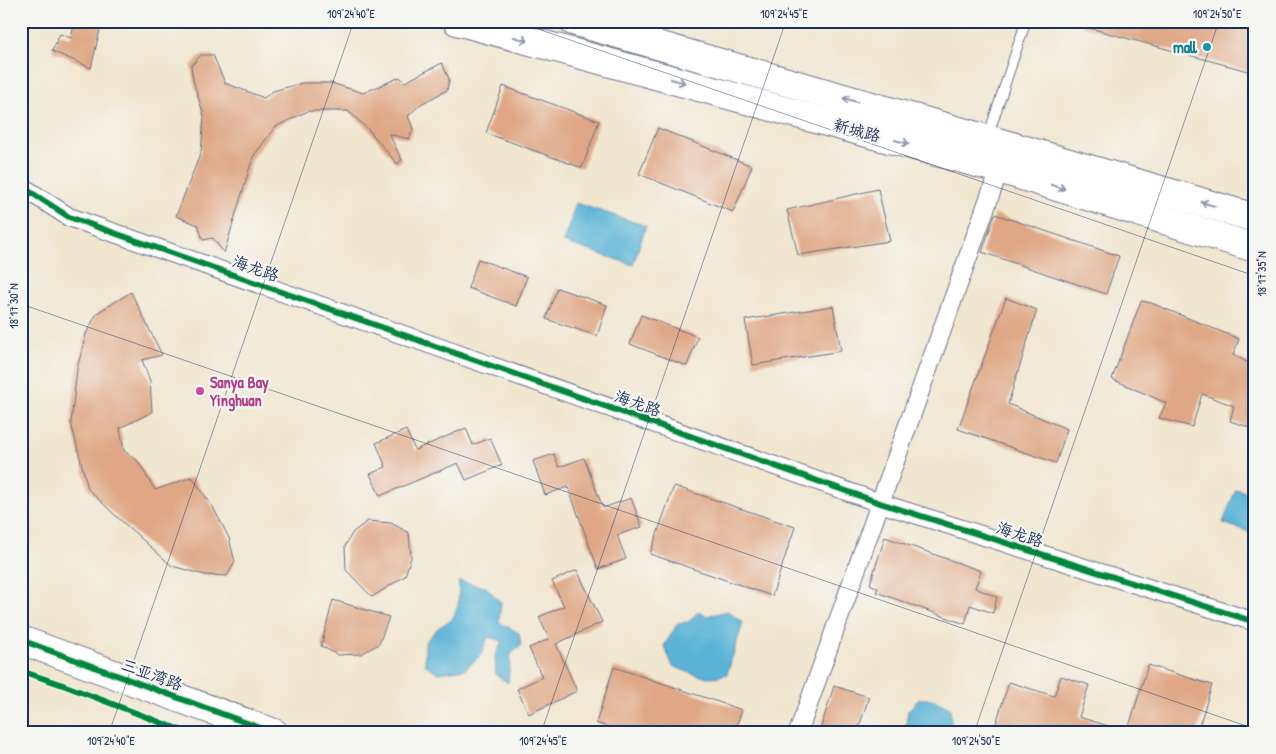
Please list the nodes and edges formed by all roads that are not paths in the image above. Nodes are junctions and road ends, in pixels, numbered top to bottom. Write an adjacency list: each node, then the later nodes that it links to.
1 (457, 21): 4 (main road, 新城路, one-way to 4)
2 (573, 21): 4 (main road, 新城路, one-way to 2)
3 (1026, 21): 4 (lane)
4 (998, 151): 6 (main road, 新城路, one-way to 4); 7 (main road, 新城路, one-way to 7); 8 (street)
5 (21, 186): 8 (street, 海龙路)
6 (1255, 218)
7 (1255, 248)
8 (880, 503): 9 (street, 海龙路); 12 (street)
9 (1255, 622)
10 (21, 640): 11 (main road, 三亚湾路)
11 (274, 733)
12 (798, 733)

